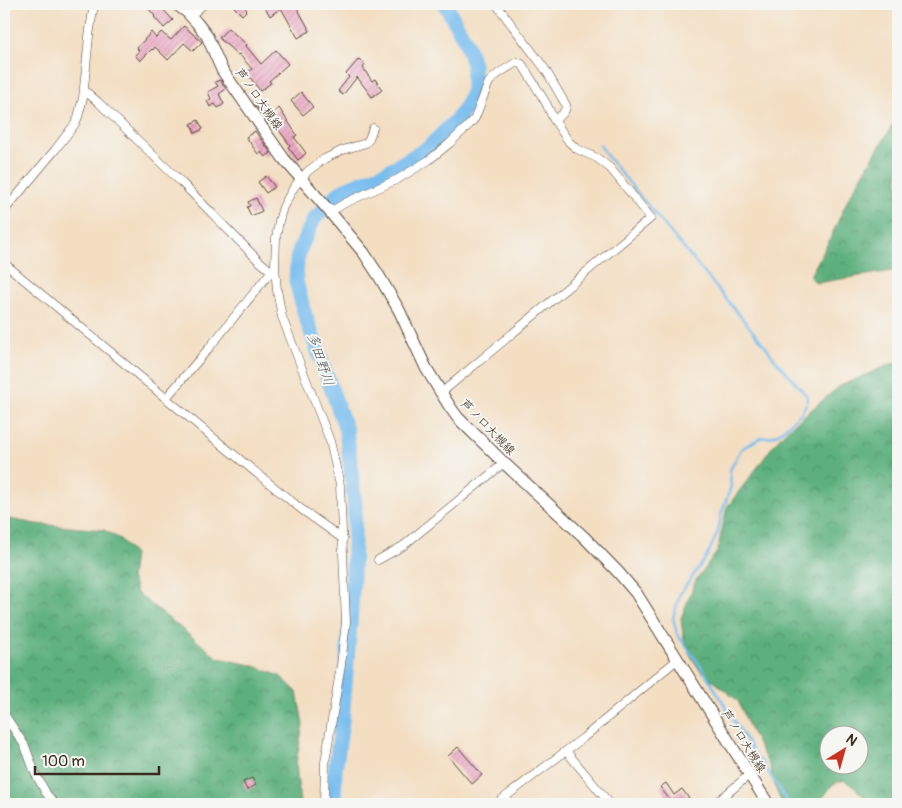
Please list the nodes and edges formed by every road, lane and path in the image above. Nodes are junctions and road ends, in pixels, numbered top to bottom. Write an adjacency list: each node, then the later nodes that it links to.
1 (94, 4): 6 (street)
2 (176, 4): 5 (main road, 芦ノ口大槻線)
3 (204, 4): 5 (street)
4 (496, 4): 7 (street)
5 (190, 16): 9 (main road, 芦ノ口大槻線)
6 (84, 90): 10 (street); 13 (street)
7 (554, 120): 11 (street); 14 (street)
8 (373, 128): 9 (street)
9 (301, 179): 11 (main road, 芦ノ口大槻線); 13 (street)
10 (4, 211)
11 (330, 212): 14 (main road, 芦ノ口大槻線)
12 (4, 263): 15 (street)
13 (273, 269): 15 (street); 17 (street)
14 (441, 393): 16 (main road, 芦ノ口大槻線)
15 (166, 398): 17 (street)
16 (504, 462): 18 (street); 19 (main road, 芦ノ口大槻線)
17 (342, 539): 24 (street)
18 (378, 560)
19 (678, 659): 21 (street); 22 (main road, 芦ノ口大槻線)
20 (4, 714): 23 (street)
21 (566, 751): 25 (street); 26 (street)
22 (749, 775): 27 (street); 28 (main road, 芦ノ口大槻線)
23 (54, 804)
24 (324, 804)
25 (496, 804)
26 (610, 804)
27 (716, 804)
28 (768, 804)

